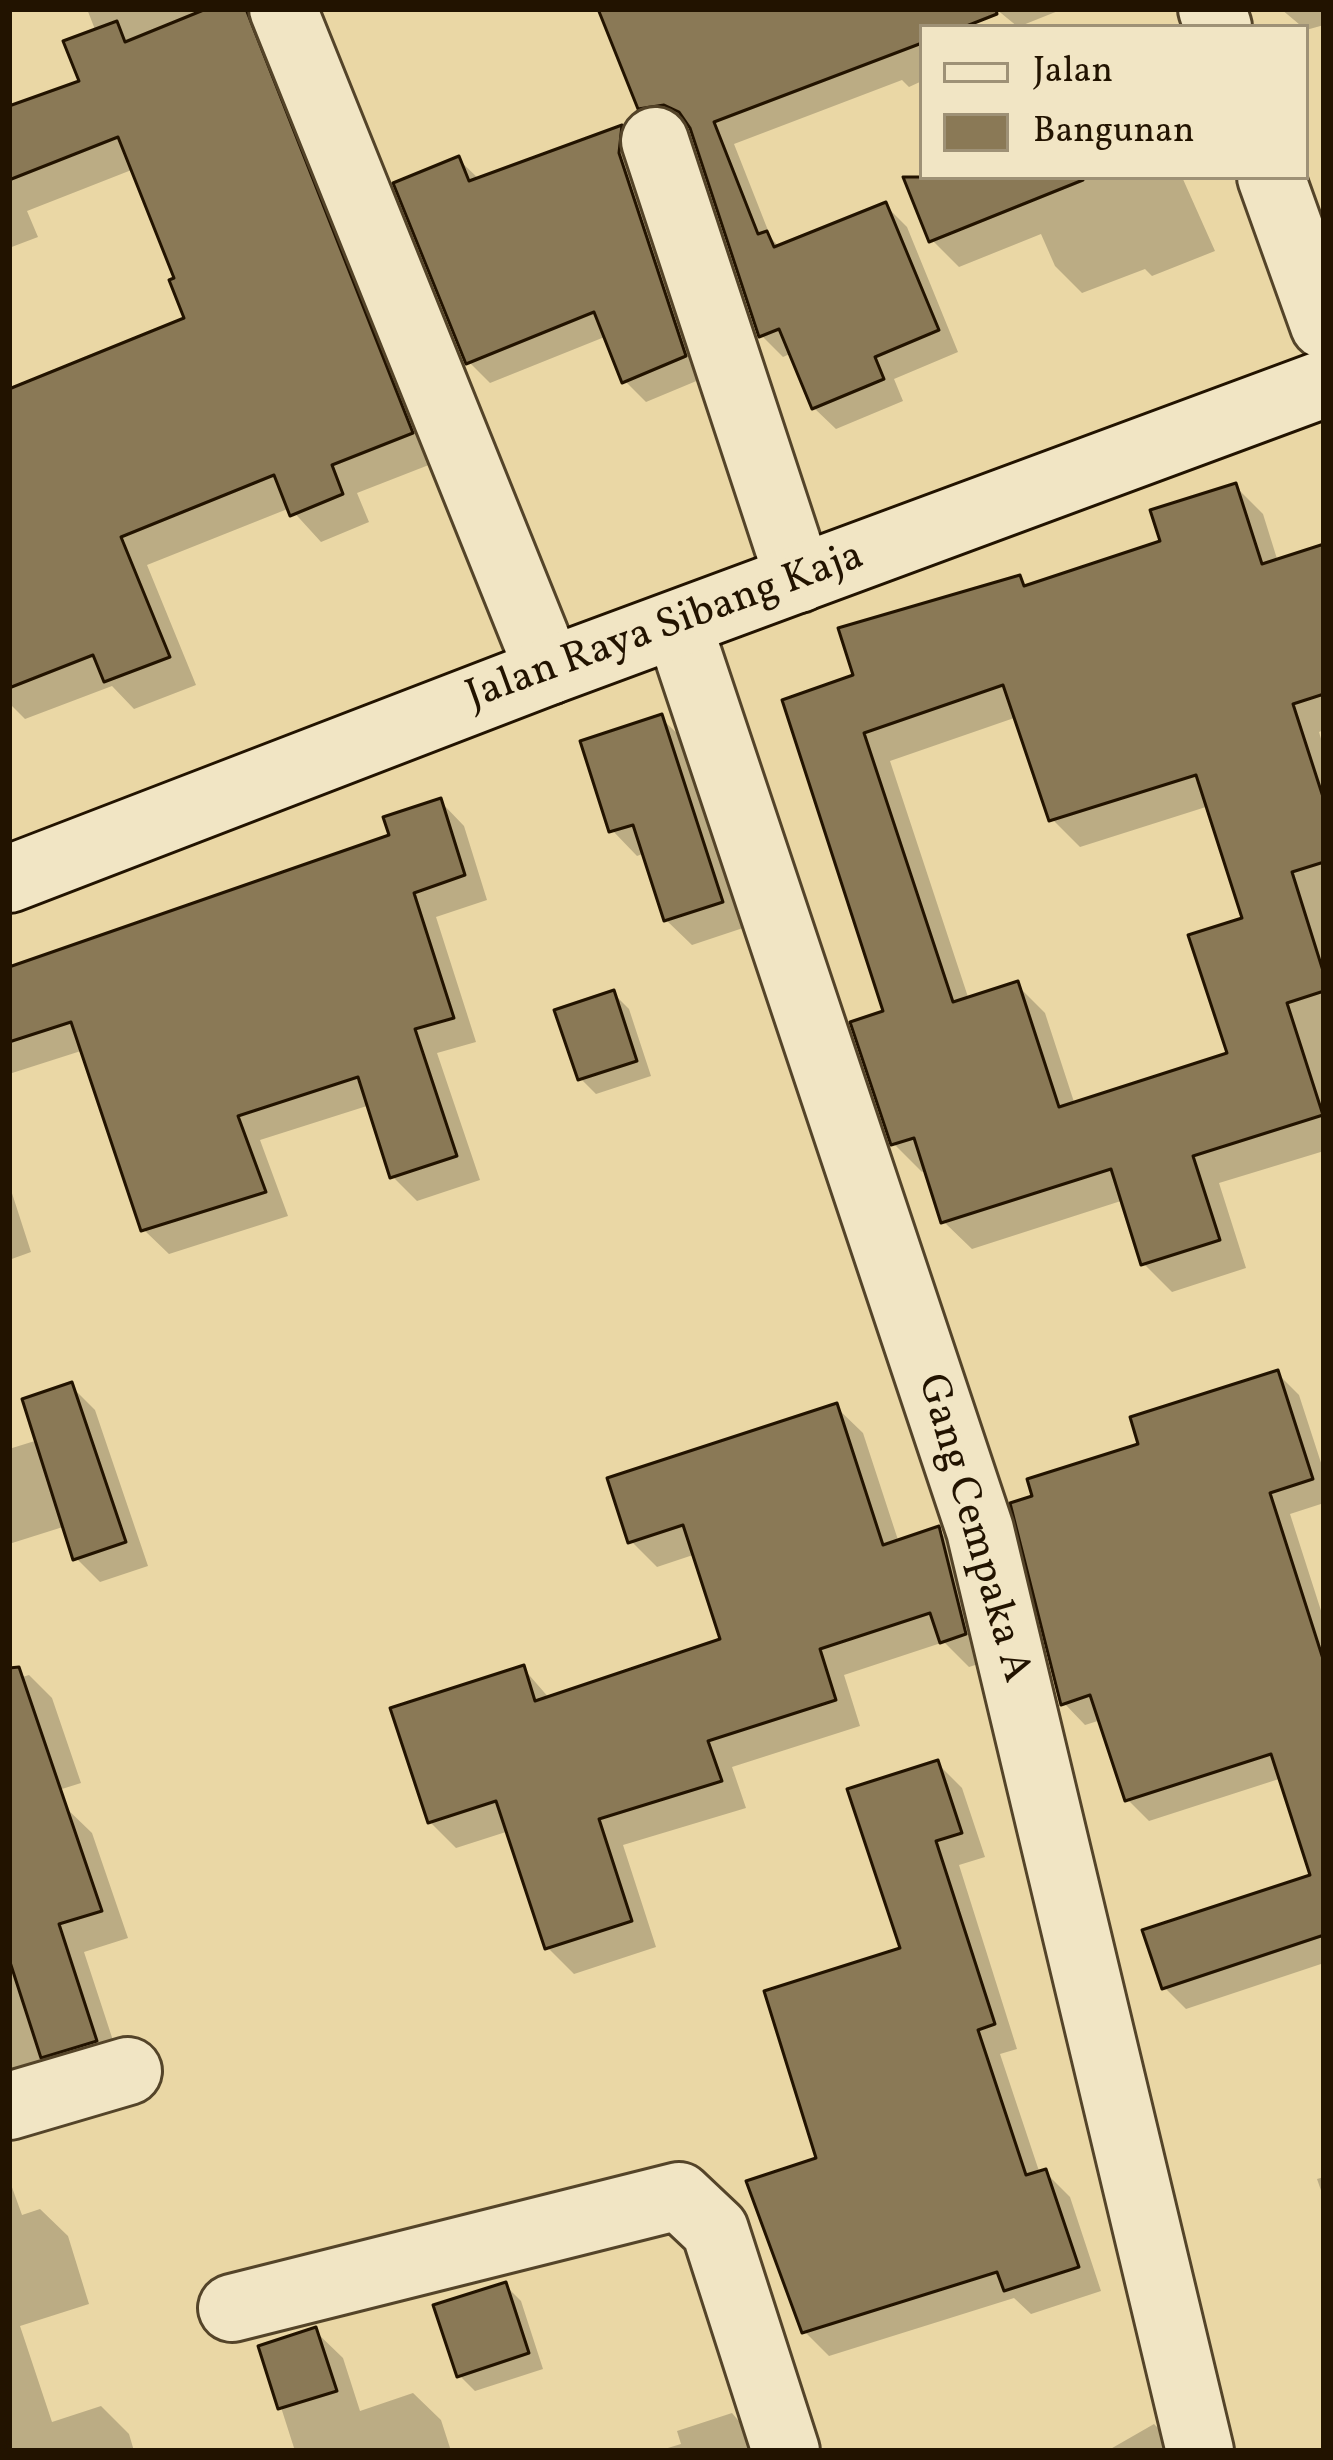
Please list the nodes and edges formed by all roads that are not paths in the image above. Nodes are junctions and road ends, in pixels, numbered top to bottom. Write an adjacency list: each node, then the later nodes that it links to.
1 (284, 9): 8 (street)
2 (655, 141): 6 (street)
3 (1272, 180): 4 (street)
4 (1324, 325)
5 (1324, 384): 6 (street, Jalan Raya Sibang Kaja)
6 (800, 580): 7 (street, Jalan Raya Sibang Kaja)
7 (678, 625): 8 (street, Jalan Raya Sibang Kaja); 14 (street, Gang Cempaka A)
8 (549, 671): 9 (street, Jalan Raya Sibang Kaja)
9 (9, 879)
10 (128, 2071): 11 (street)
11 (9, 2106)
12 (232, 2308): 13 (street)
13 (786, 2451)
14 (1199, 2451)

